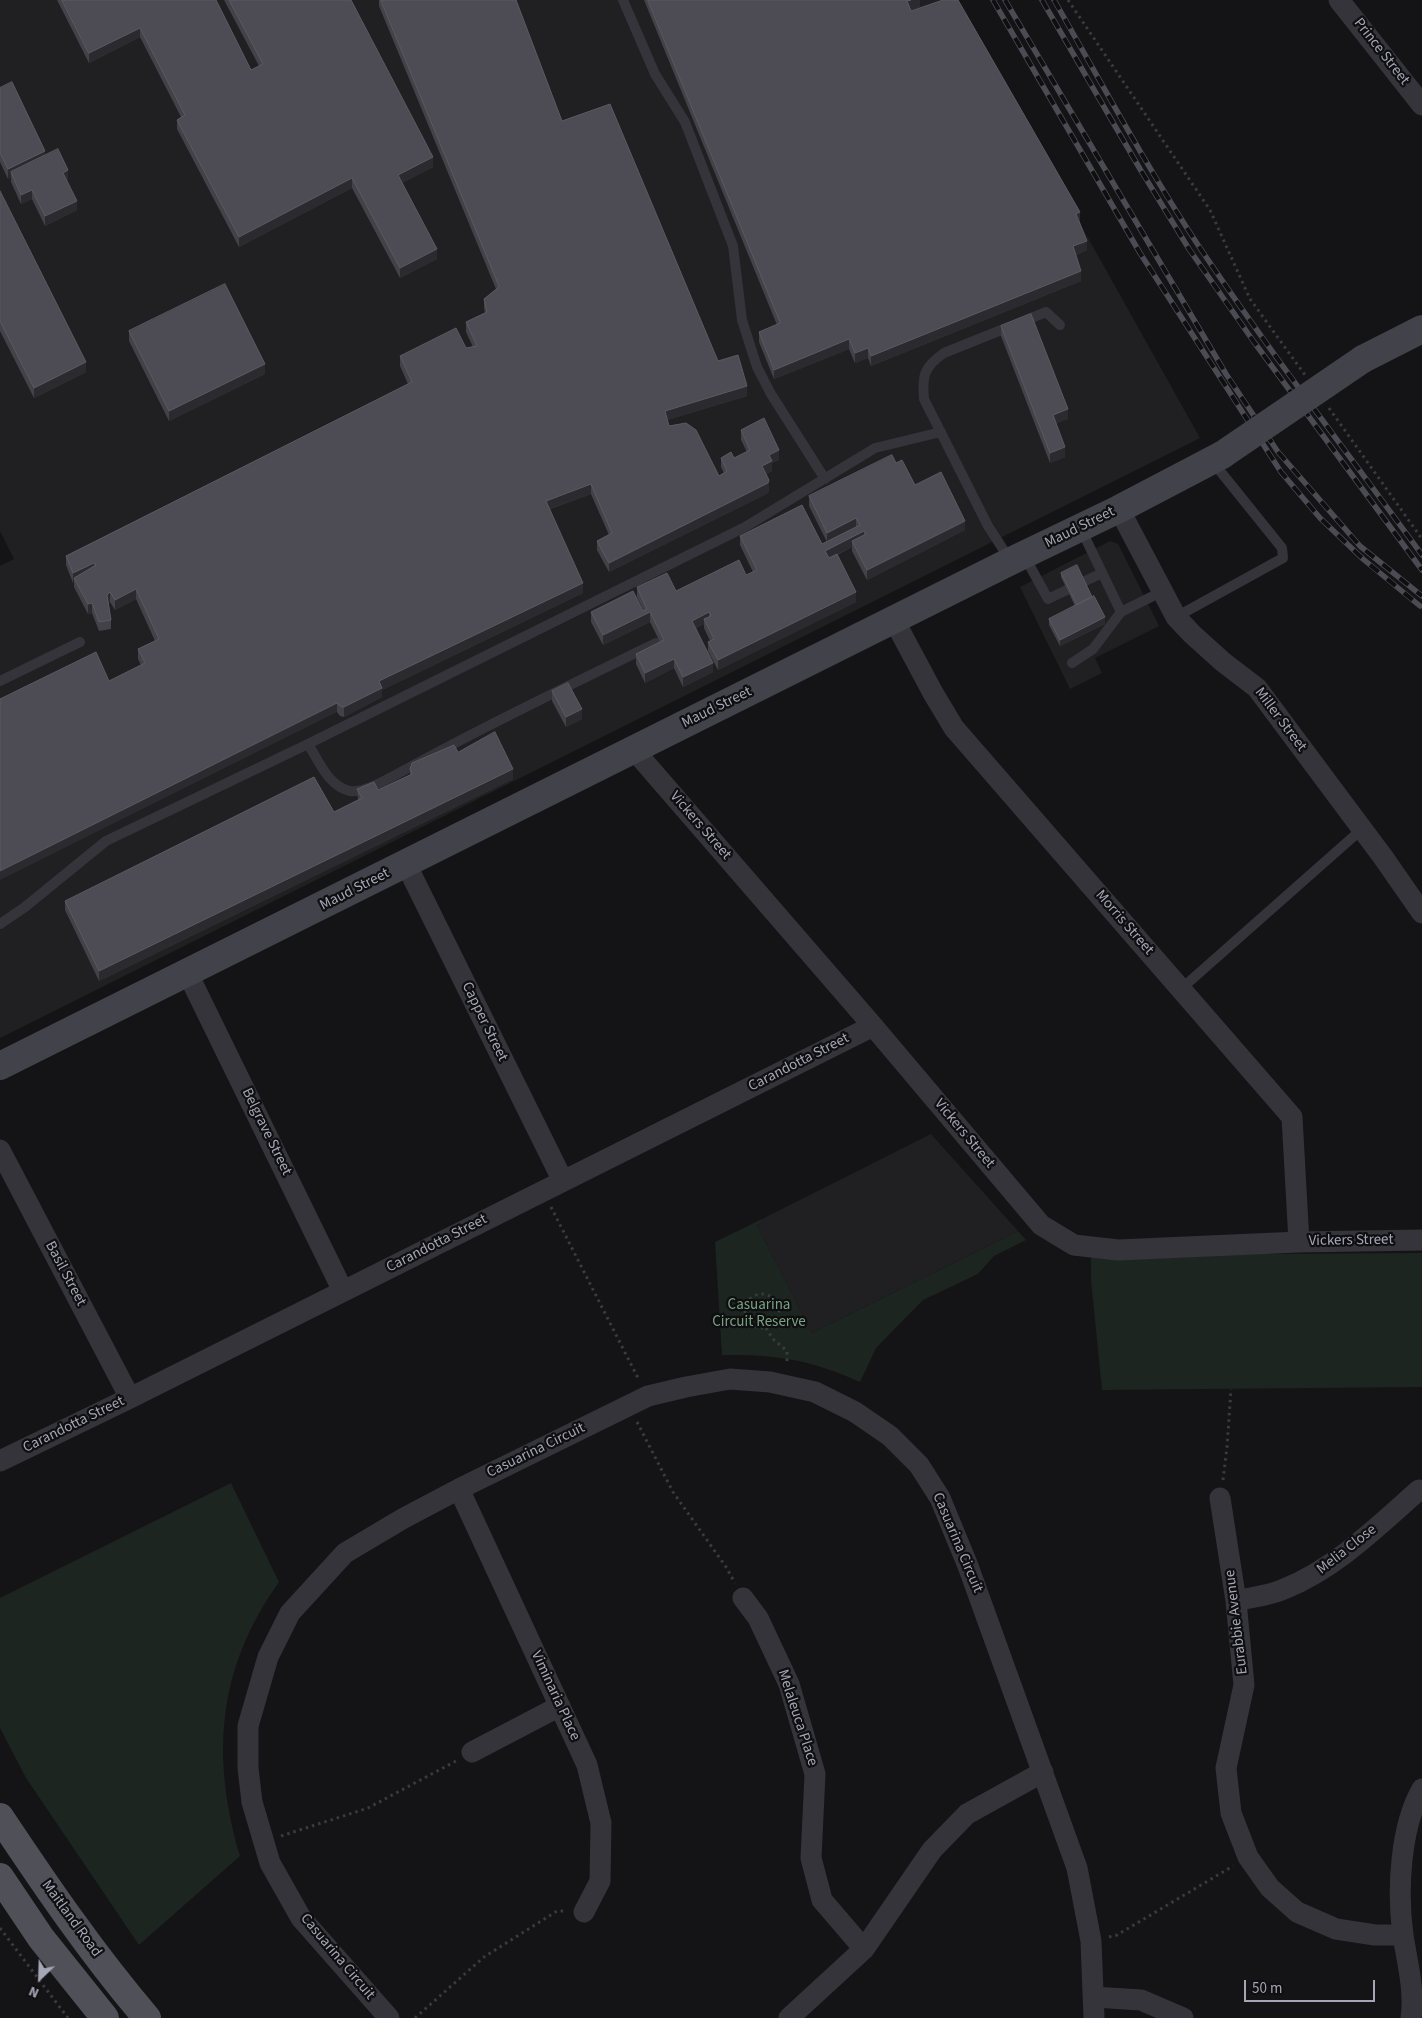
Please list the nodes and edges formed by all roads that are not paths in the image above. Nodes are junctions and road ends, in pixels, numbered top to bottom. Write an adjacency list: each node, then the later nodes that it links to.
1 (623, 0): 8 (lane)
2 (1339, 0): 3 (street, Prince Street)
3 (1422, 105)
4 (1060, 325): 6 (lane)
5 (1422, 329): 7 (main road, Maud Street, bridge)
6 (941, 432): 8 (lane); 11 (lane)
7 (1217, 458): 9 (main road, Maud Street); 15 (lane)
8 (825, 479): 21 (lane)
9 (1119, 509): 10 (main road, Maud Street); 13 (street, Miller Street)
10 (1080, 527): 11 (main road, Maud Street); 12 (lane)
11 (1017, 558): 12 (lane); 16 (main road, Maud Street)
12 (1102, 573): 14 (lane)
13 (1163, 591): 14 (lane); 15 (street, Miller Street)
14 (1121, 612): 19 (lane)
15 (1176, 617): 23 (street, Miller Street)
16 (894, 620): 22 (main road, Maud Street); 28 (street, Morris Street)
17 (80, 642): 20 (lane)
18 (656, 643): 21 (lane)
19 (1072, 663)
20 (0, 681)
21 (308, 744): 26 (lane)
22 (634, 750): 24 (main road, Maud Street); 29 (street, Vickers Street)
23 (1362, 829): 25 (street, Miller Street); 28 (lane)
24 (406, 864): 27 (main road, Maud Street); 32 (street, Capper Street)
25 (1422, 913)
26 (0, 924)
27 (188, 974): 30 (main road, Maud Street); 35 (street, Belgrave Street)
28 (1181, 989): 34 (street, Morris Street)
29 (873, 1026): 32 (street, Carandotta Street); 34 (street, Vickers Street)
30 (0, 1066)
31 (0, 1150): 36 (street, Basil Street)
32 (563, 1181): 35 (street, Carandotta Street)
33 (1422, 1240): 34 (street, Vickers Street)
34 (1299, 1242)
35 (343, 1291): 36 (street, Carandotta Street)
36 (130, 1398): 37 (street, Carandotta Street)
37 (0, 1461)
38 (459, 1489): 43 (street, Viminaria Place); 45 (street, Casuarina Circuit); 56 (street, Casuarina Circuit)
39 (1420, 1490): 42 (street, Melia Close)
40 (1220, 1498): 42 (street, Eurabbie Avenue)
41 (743, 1598): 52 (street, Melaleuca Place)
42 (1236, 1601): 51 (street, Eurabbie Avenue)
43 (560, 1706): 44 (street); 50 (street, Viminaria Place)
44 (472, 1752)
45 (1043, 1772): 52 (street); 53 (street, Casuarina Circuit)
46 (1422, 1788): 48 (street)
47 (0, 1817): 55 (main road, Maitland Road)
48 (1414, 1846): 51 (street)
49 (0, 1877): 54 (main road)
50 (584, 1912)
51 (1403, 1934): 59 (street)
52 (864, 1949): 57 (street)
53 (1094, 2012): 58 (street)
54 (105, 2018)
55 (147, 2018)
56 (389, 2018)
57 (789, 2018)
58 (1183, 2018)
59 (1411, 2018)

